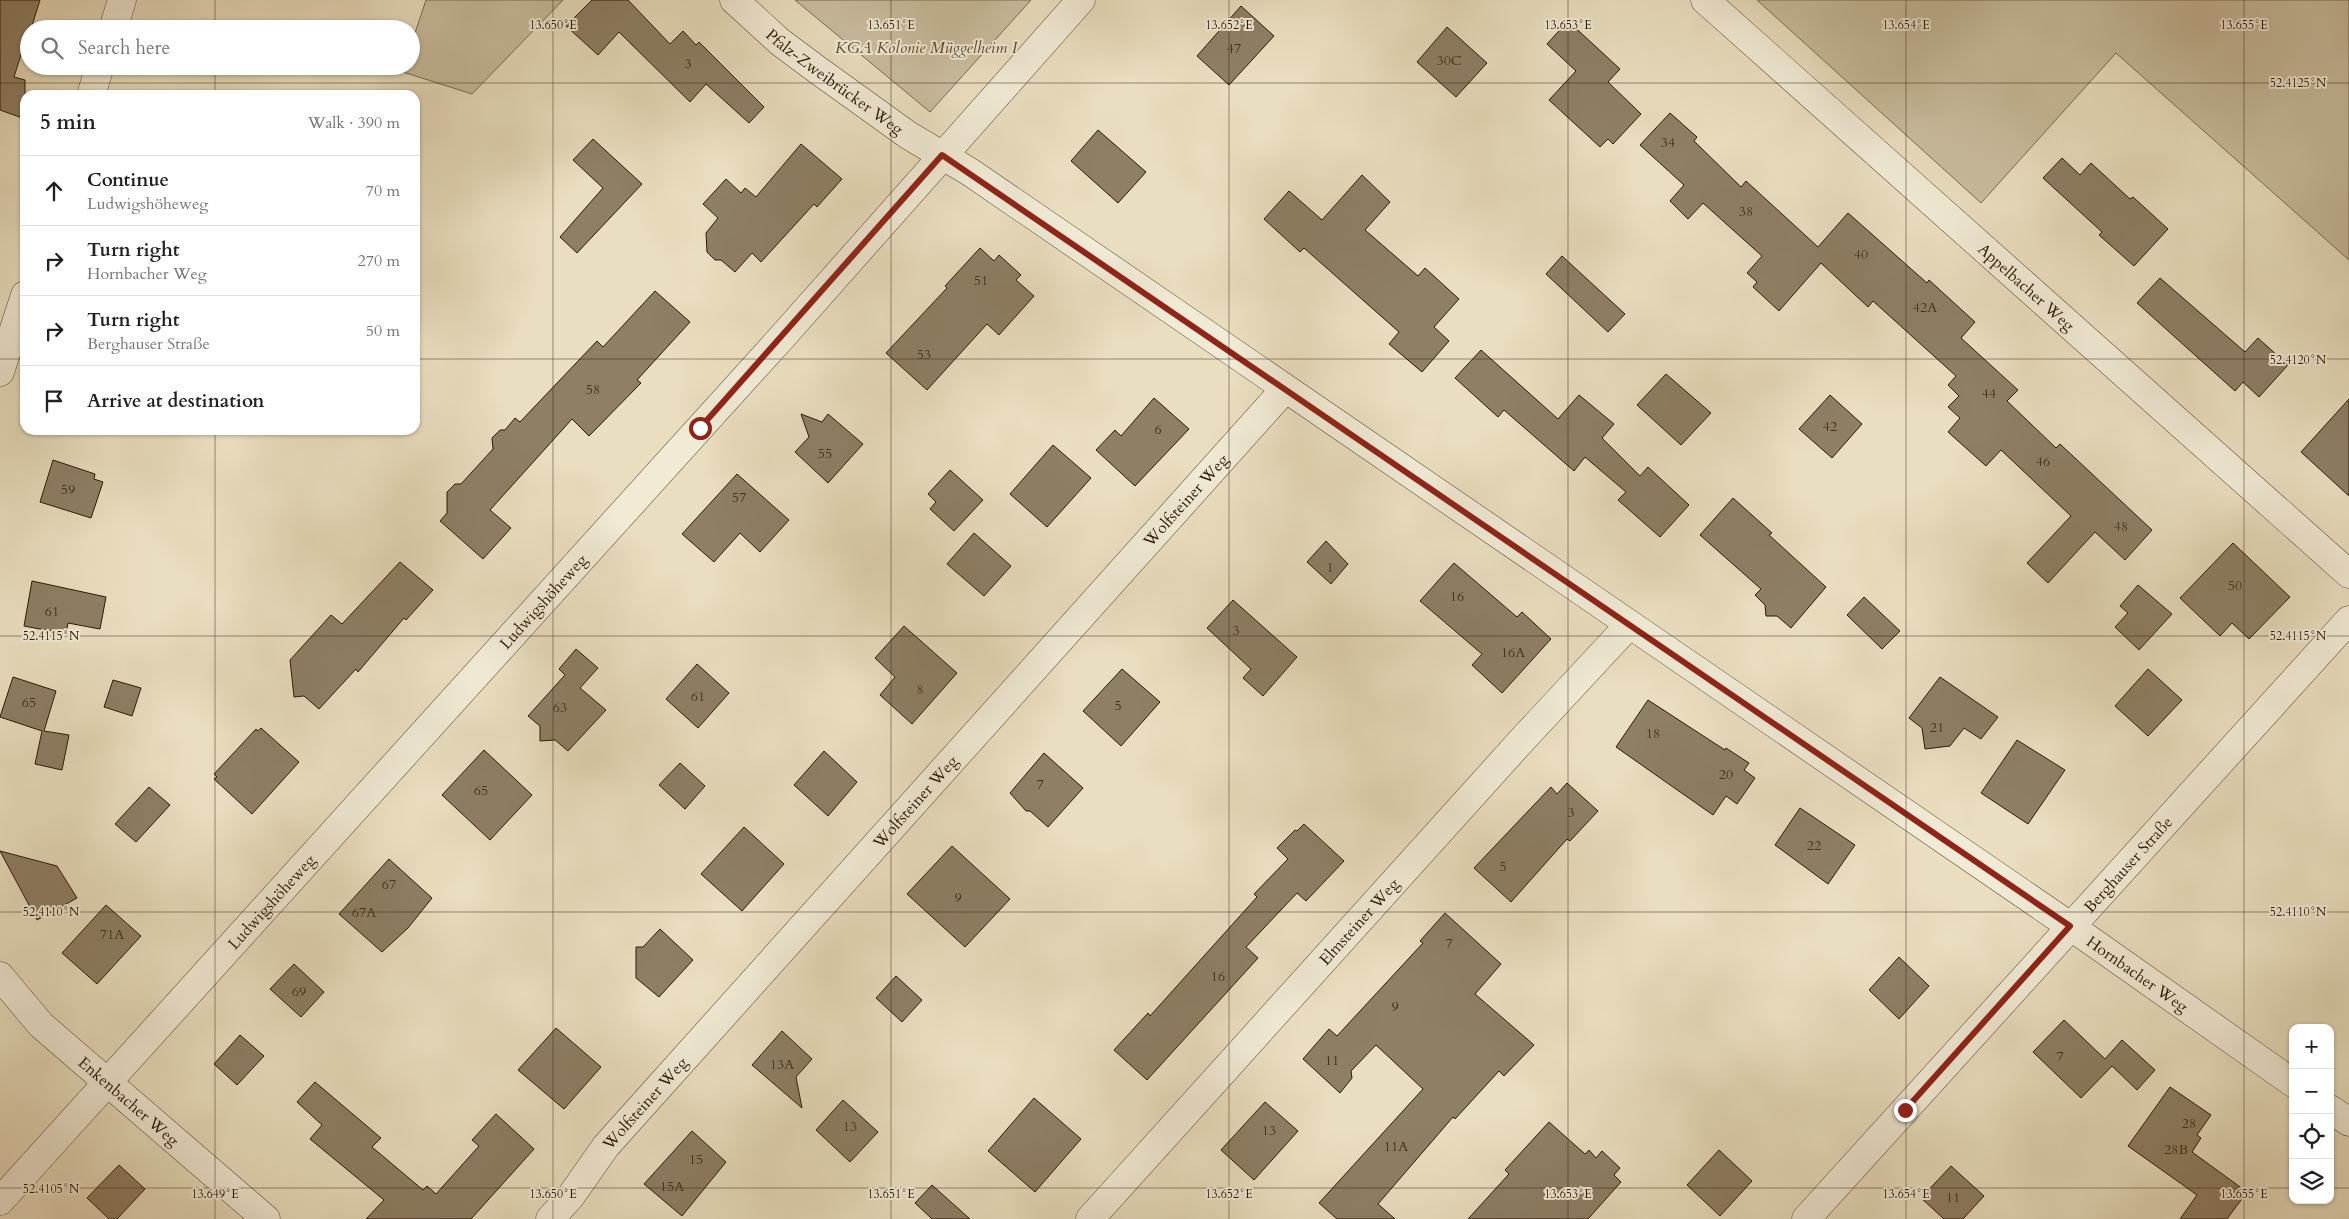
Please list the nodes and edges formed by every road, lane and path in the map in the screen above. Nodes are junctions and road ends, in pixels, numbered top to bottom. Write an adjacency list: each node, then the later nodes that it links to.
1 (122, 0): 5 (street)
2 (734, 0): 8 (street, Pfalz-Zweibrücker Weg)
3 (1081, 0): 8 (street, Ludwigshöheweg)
4 (1705, 0): 12 (street, Appelbacher Weg)
5 (115, 20)
6 (97, 75): 7 (street)
7 (93, 90)
8 (942, 155): 11 (street, Hornbacher Weg); 18 (street, Ludwigshöheweg)
9 (20, 311): 10 (street)
10 (0, 372)
11 (1285, 389): 14 (street, Hornbacher Weg); 23 (street, Wolfsteiner Weg)
12 (2349, 574)
13 (2349, 620): 15 (street, Berghauser Straße)
14 (1629, 625): 15 (street, Hornbacher Weg); 24 (street, Elmsteiner Weg)
15 (2070, 926): 17 (street, Hornbacher Weg); 25 (street, Berghauser Straße)
16 (0, 976): 18 (street, Enkenbacher Weg)
17 (2289, 1079)
18 (108, 1082): 21 (street, Ludwigshöheweg); 22 (street, Enkenbacher Weg)
19 (2334, 1112): 20 (street)
20 (2349, 1122)
21 (0, 1200)
22 (266, 1219)
23 (550, 1219)
24 (1090, 1219)
25 (1806, 1219)

